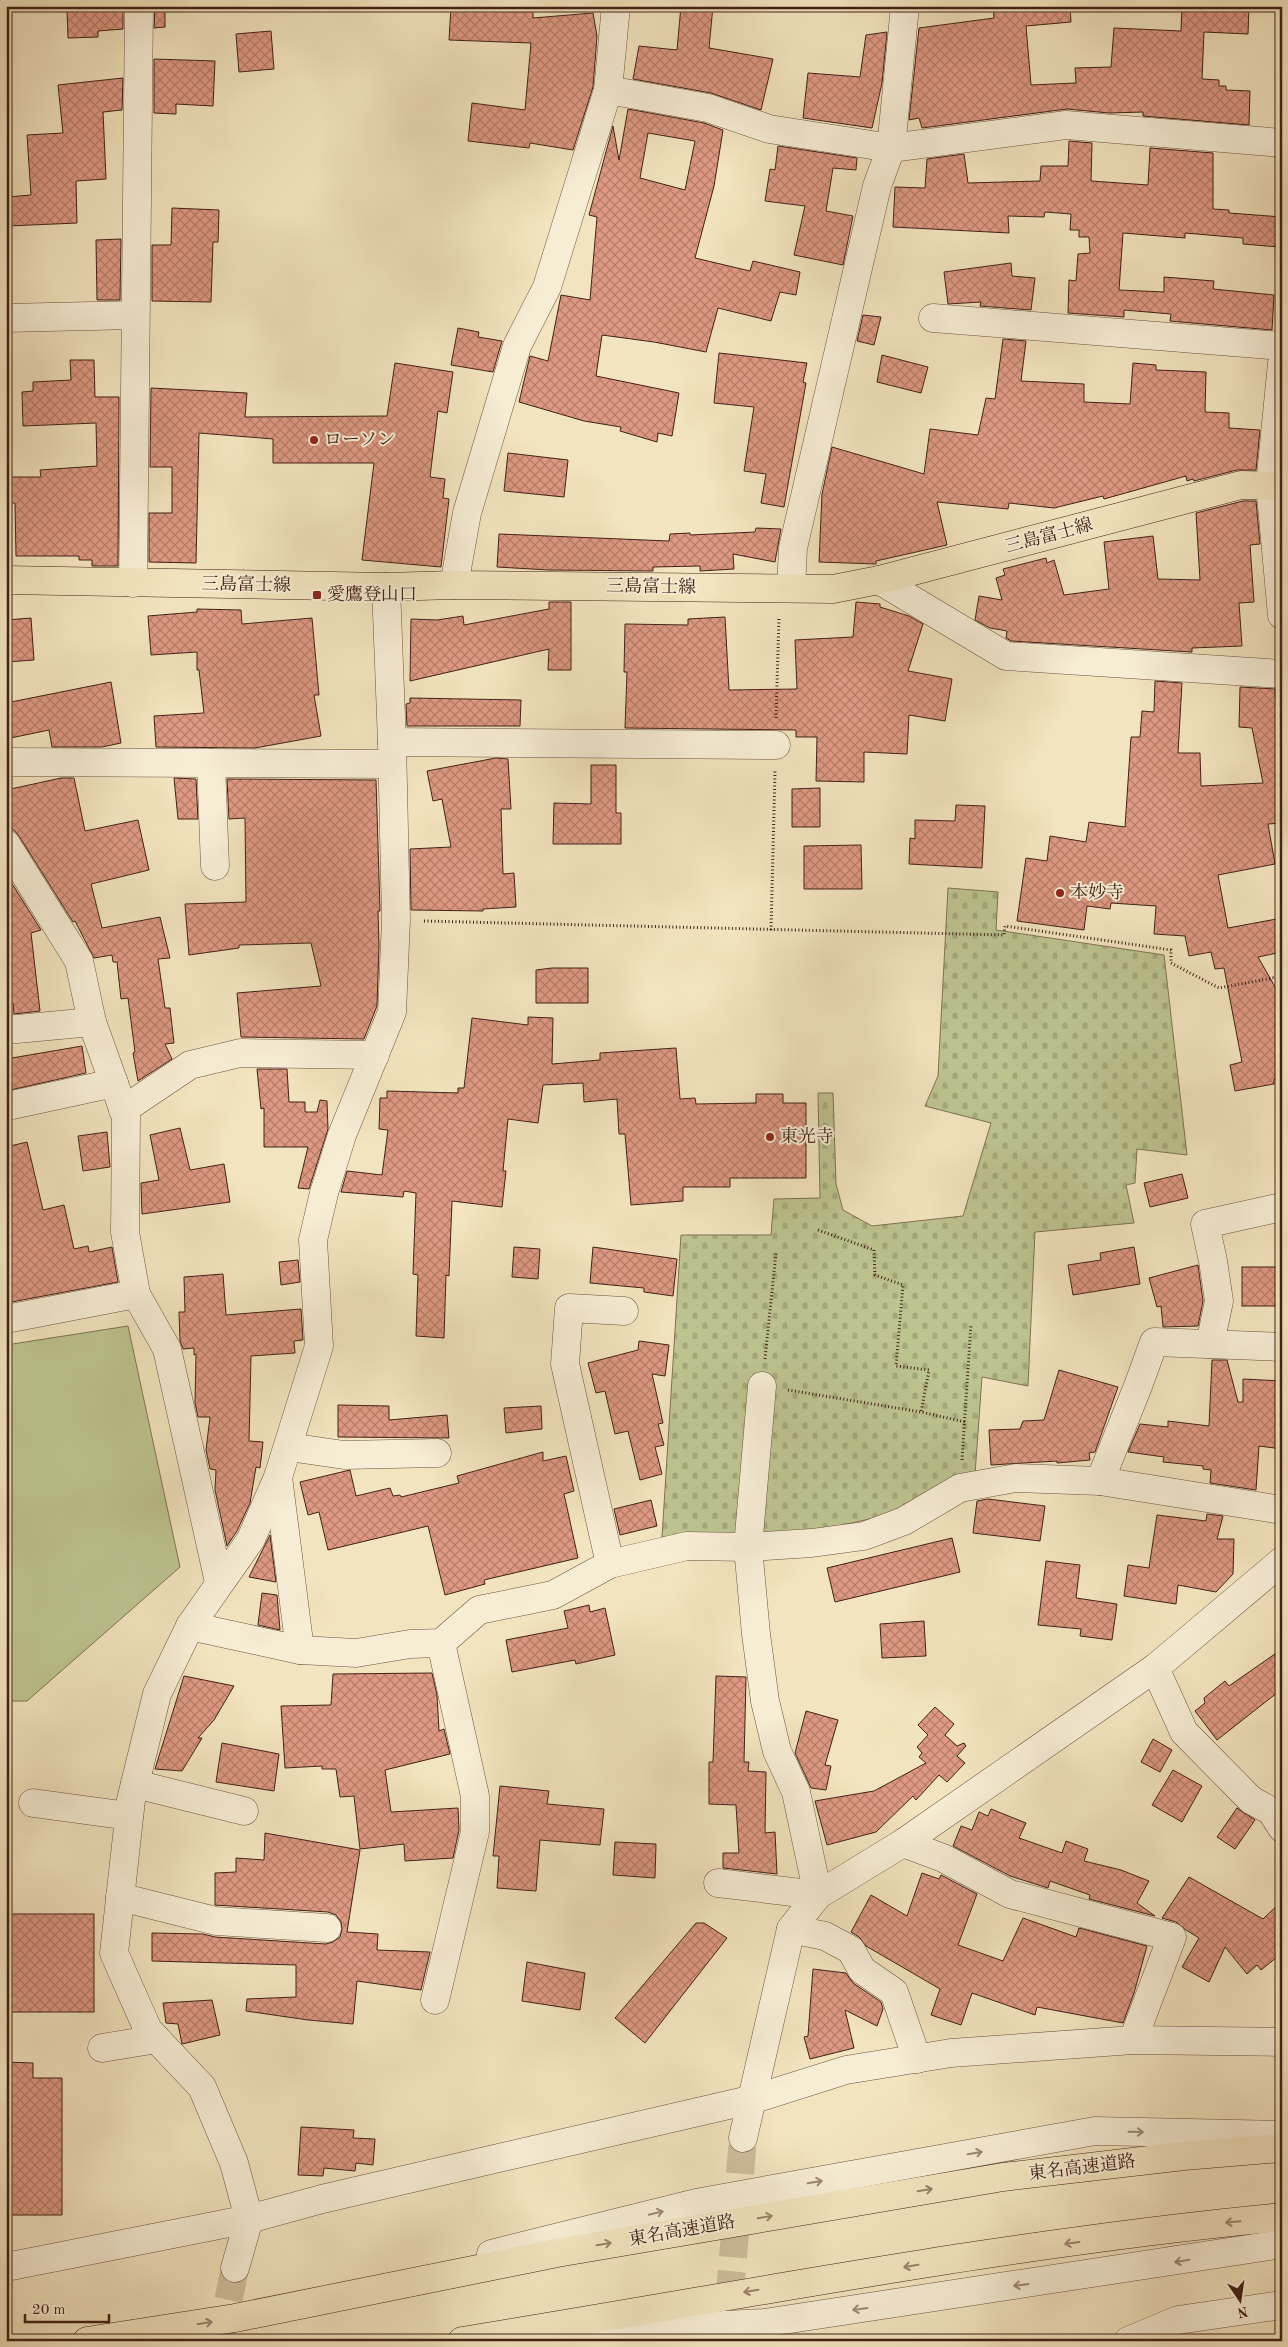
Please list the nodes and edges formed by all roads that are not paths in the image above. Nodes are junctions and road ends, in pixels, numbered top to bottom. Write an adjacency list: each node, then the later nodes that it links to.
1 (139, 6): 7 (street)
2 (616, 6): 4 (street)
3 (905, 6): 6 (street)
4 (608, 90): 6 (street); 16 (street)
5 (1282, 143): 6 (street)
6 (890, 148): 18 (street)
7 (135, 315): 8 (street); 15 (street)
8 (6, 318)
9 (933, 318): 10 (street)
10 (1282, 346)
11 (1282, 363): 12 (street)
12 (1276, 485): 14 (main road, 三島富士線); 19 (street)
13 (6, 580): 15 (main road, 三島富士線)
14 (879, 580): 18 (main road, 三島富士線); 20 (street)
15 (133, 583): 17 (main road, 三島富士線)
16 (454, 585): 17 (main road, 三島富士線); 18 (main road, 三島富士線)
17 (386, 587): 22 (street)
18 (791, 588)
19 (1282, 615)
20 (1282, 674)
21 (776, 745): 22 (street)
22 (392, 753): 24 (street); 29 (street)
23 (6, 762): 24 (street)
24 (211, 763): 26 (street)
25 (6, 844): 27 (street)
26 (215, 866)
27 (92, 1022): 28 (street); 30 (street)
28 (6, 1030)
29 (375, 1055): 32 (street); 40 (street)
30 (114, 1083): 31 (street); 32 (street)
31 (12, 1105)
32 (123, 1110): 34 (street)
33 (1282, 1207): 37 (street)
34 (136, 1294): 36 (street); 48 (street)
35 (624, 1311): 47 (street)
36 (6, 1319)
37 (1210, 1344): 38 (street); 43 (street)
38 (1282, 1347)
39 (762, 1386): 45 (street)
40 (288, 1447): 41 (street); 42 (street)
41 (437, 1453)
42 (278, 1478): 48 (street); 51 (street)
43 (1100, 1481): 44 (street); 45 (street)
44 (1282, 1510)
45 (748, 1547): 47 (street); 60 (street)
46 (1282, 1561): 52 (street)
47 (610, 1564): 50 (street)
48 (219, 1582): 49 (street)
49 (190, 1626): 51 (street); 53 (street)
50 (441, 1643): 51 (street); 64 (street)
51 (300, 1650)
52 (1155, 1668): 57 (street); 58 (street)
53 (135, 1784): 55 (street); 56 (street)
54 (33, 1804): 56 (street)
55 (244, 1811)
56 (129, 1816): 61 (street)
57 (1282, 1828)
58 (903, 1843): 60 (street); 66 (street)
59 (718, 1883): 60 (street)
60 (818, 1895): 63 (street)
61 (120, 1898): 62 (street); 65 (street)
62 (327, 1928)
63 (792, 1929): 69 (street); 70 (street)
64 (435, 2000)
65 (157, 2039): 68 (street); 75 (street)
66 (1133, 2040): 67 (street); 69 (street)
67 (1282, 2042)
68 (102, 2048)
69 (917, 2059): 70 (street)
70 (754, 2099): 72 (street); 75 (street)
71 (1282, 2135): 80 (street, one-way to 71)
72 (743, 2138)
73 (1282, 2148): 80 (main road, 東名高速道路, one-way to 73)
74 (1282, 2217): 81 (main road, one-way to 81)
75 (250, 2219): 77 (street); 78 (street)
76 (1282, 2244): 81 (street, one-way to 81)
77 (6, 2267)
78 (235, 2268)
79 (1282, 2305): 83 (street)
80 (235, 2318): 82 (main road, 東名高速道路, one-way to 80)
81 (474, 2339)
82 (87, 2341)
83 (1128, 2341)

